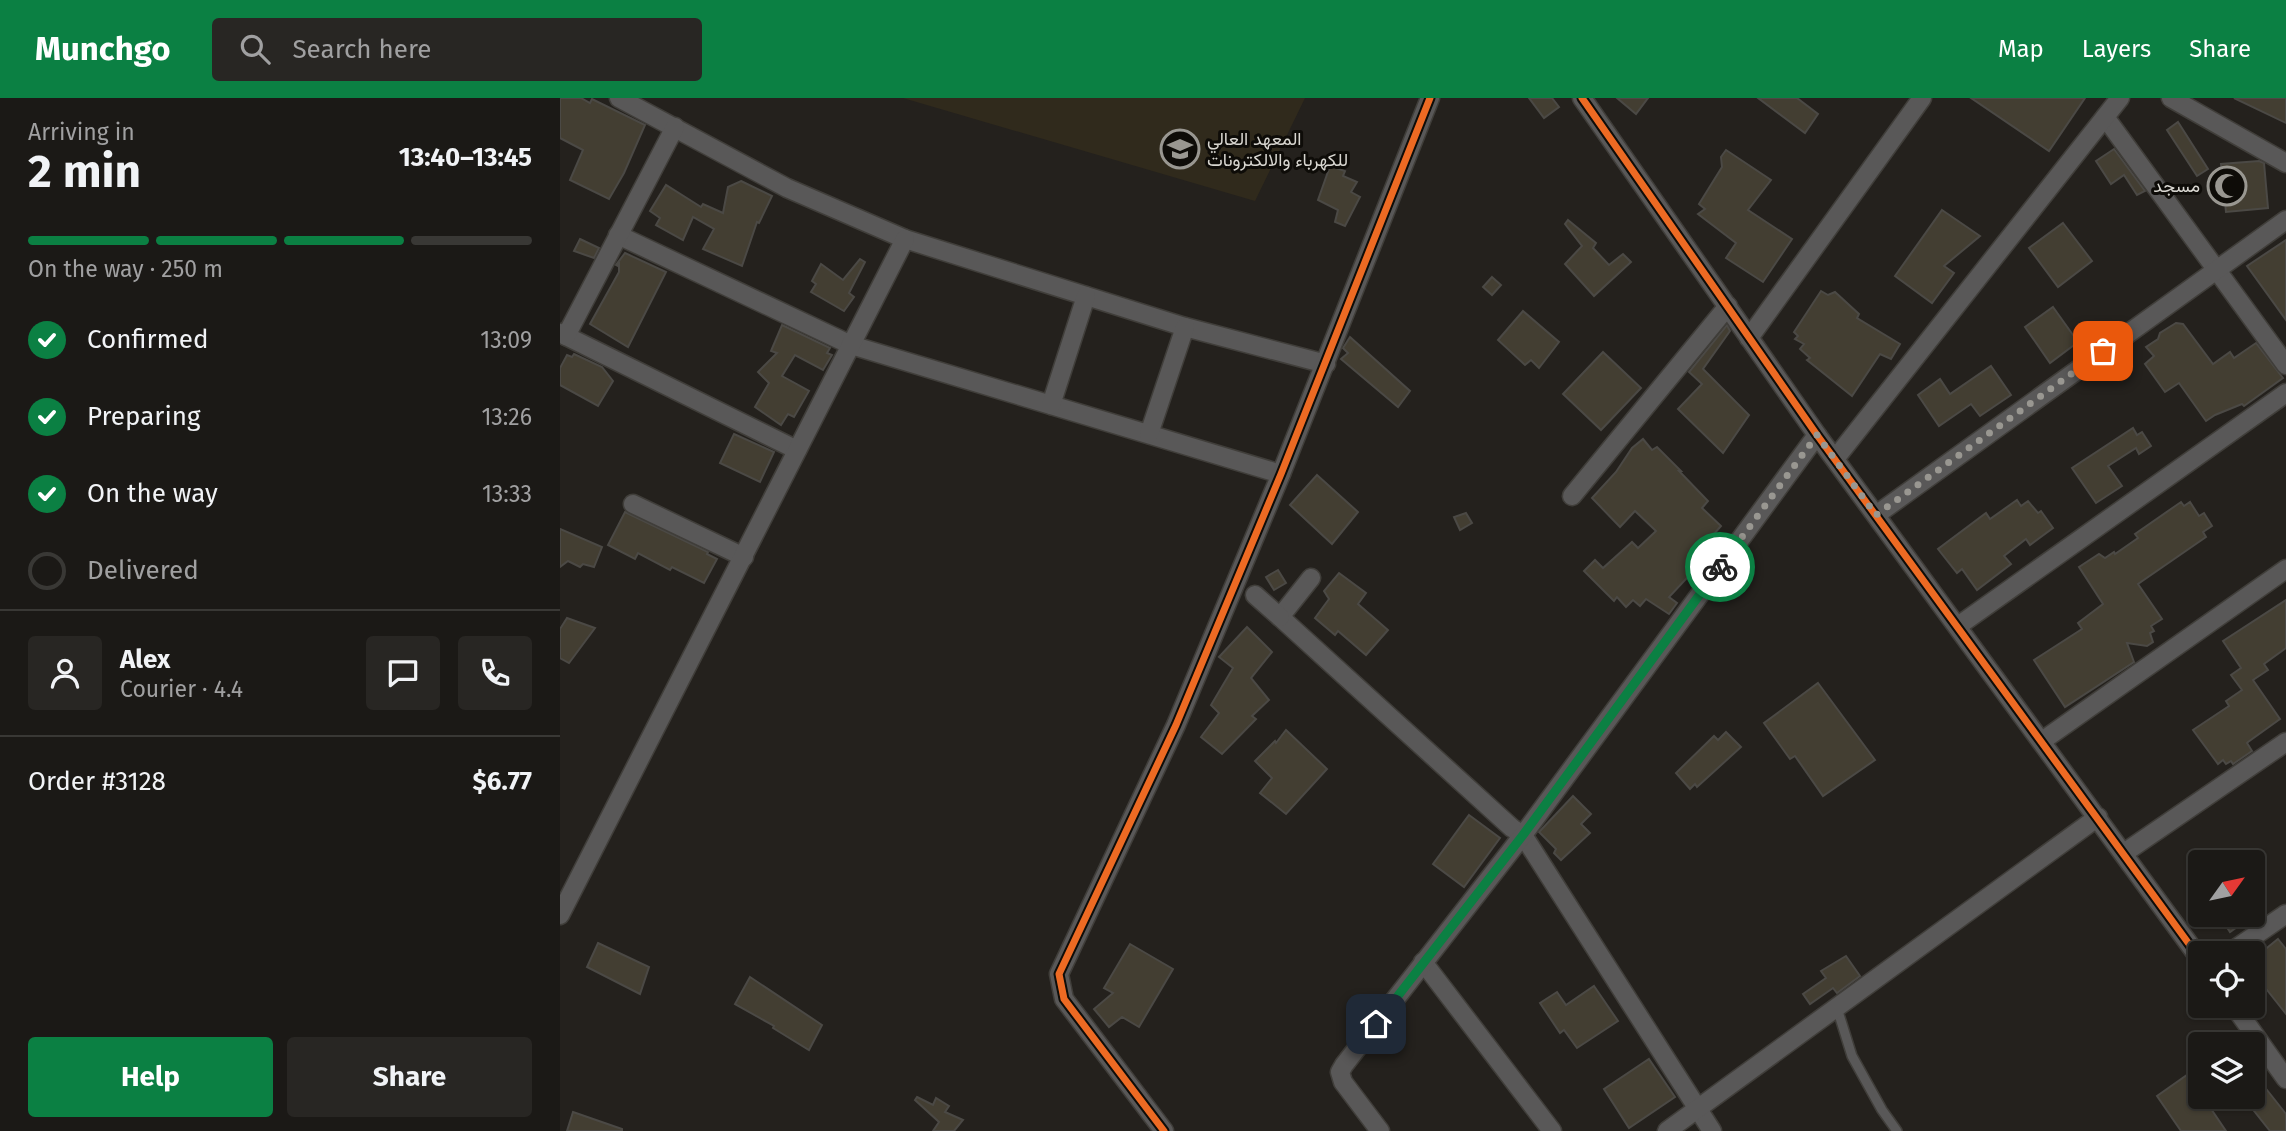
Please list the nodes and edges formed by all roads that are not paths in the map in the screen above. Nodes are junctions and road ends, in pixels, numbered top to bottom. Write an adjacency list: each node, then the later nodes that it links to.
1 (619, 98): 8 (street)
2 (1430, 98): 20 (street)
3 (1582, 98): 15 (street)
4 (1922, 98): 18 (street)
5 (2120, 98): 7 (street)
6 (2171, 98): 9 (street)
7 (2105, 117): 13 (street); 27 (street)
8 (675, 127): 11 (street); 12 (street)
9 (2286, 163)
10 (2286, 220): 13 (street)
11 (618, 235): 17 (street); 19 (street)
12 (905, 239): 14 (street); 19 (street)
13 (2216, 269): 21 (street); 31 (street)
14 (1086, 296): 16 (street); 23 (street)
15 (1728, 306): 18 (street); 29 (street)
16 (1185, 327): 20 (street); 24 (street)
17 (563, 335): 26 (street)
18 (1749, 338): 25 (street)
19 (851, 345): 23 (street); 26 (street)
20 (1326, 364): 28 (street)
21 (2286, 365)
22 (2286, 393): 37 (street)
23 (1051, 405): 24 (street)
24 (1149, 434): 28 (street)
25 (1817, 435): 27 (street); 41 (street)
26 (797, 450): 32 (street)
27 (1835, 459): 31 (street)
28 (1282, 474): 52 (street)
29 (1572, 496)
30 (633, 504): 32 (street)
31 (1876, 515): 37 (street)
32 (744, 556): 44 (street)
33 (2286, 569): 38 (street)
34 (1311, 578): 36 (street)
35 (1255, 596): 36 (street)
36 (1280, 617): 41 (street)
37 (1958, 626): 38 (street)
38 (2042, 741): 40 (street)
39 (2286, 742): 42 (street)
40 (2098, 817): 42 (street); 48 (street)
41 (1523, 835): 47 (street); 51 (street)
42 (2124, 853): 45 (street)
43 (2286, 914): 46 (street)
44 (560, 915)
45 (2188, 941)
46 (2247, 941)
47 (1423, 962): 53 (street); 54 (street)
48 (1837, 1008): 51 (street); 57 (lane)
49 (2243, 1018): 50 (street)
50 (2286, 1079)
51 (1697, 1110): 55 (street); 56 (street)
52 (1164, 1131)
53 (1380, 1131)
54 (1552, 1131)
55 (1667, 1131)
56 (1712, 1131)
57 (1897, 1131)

